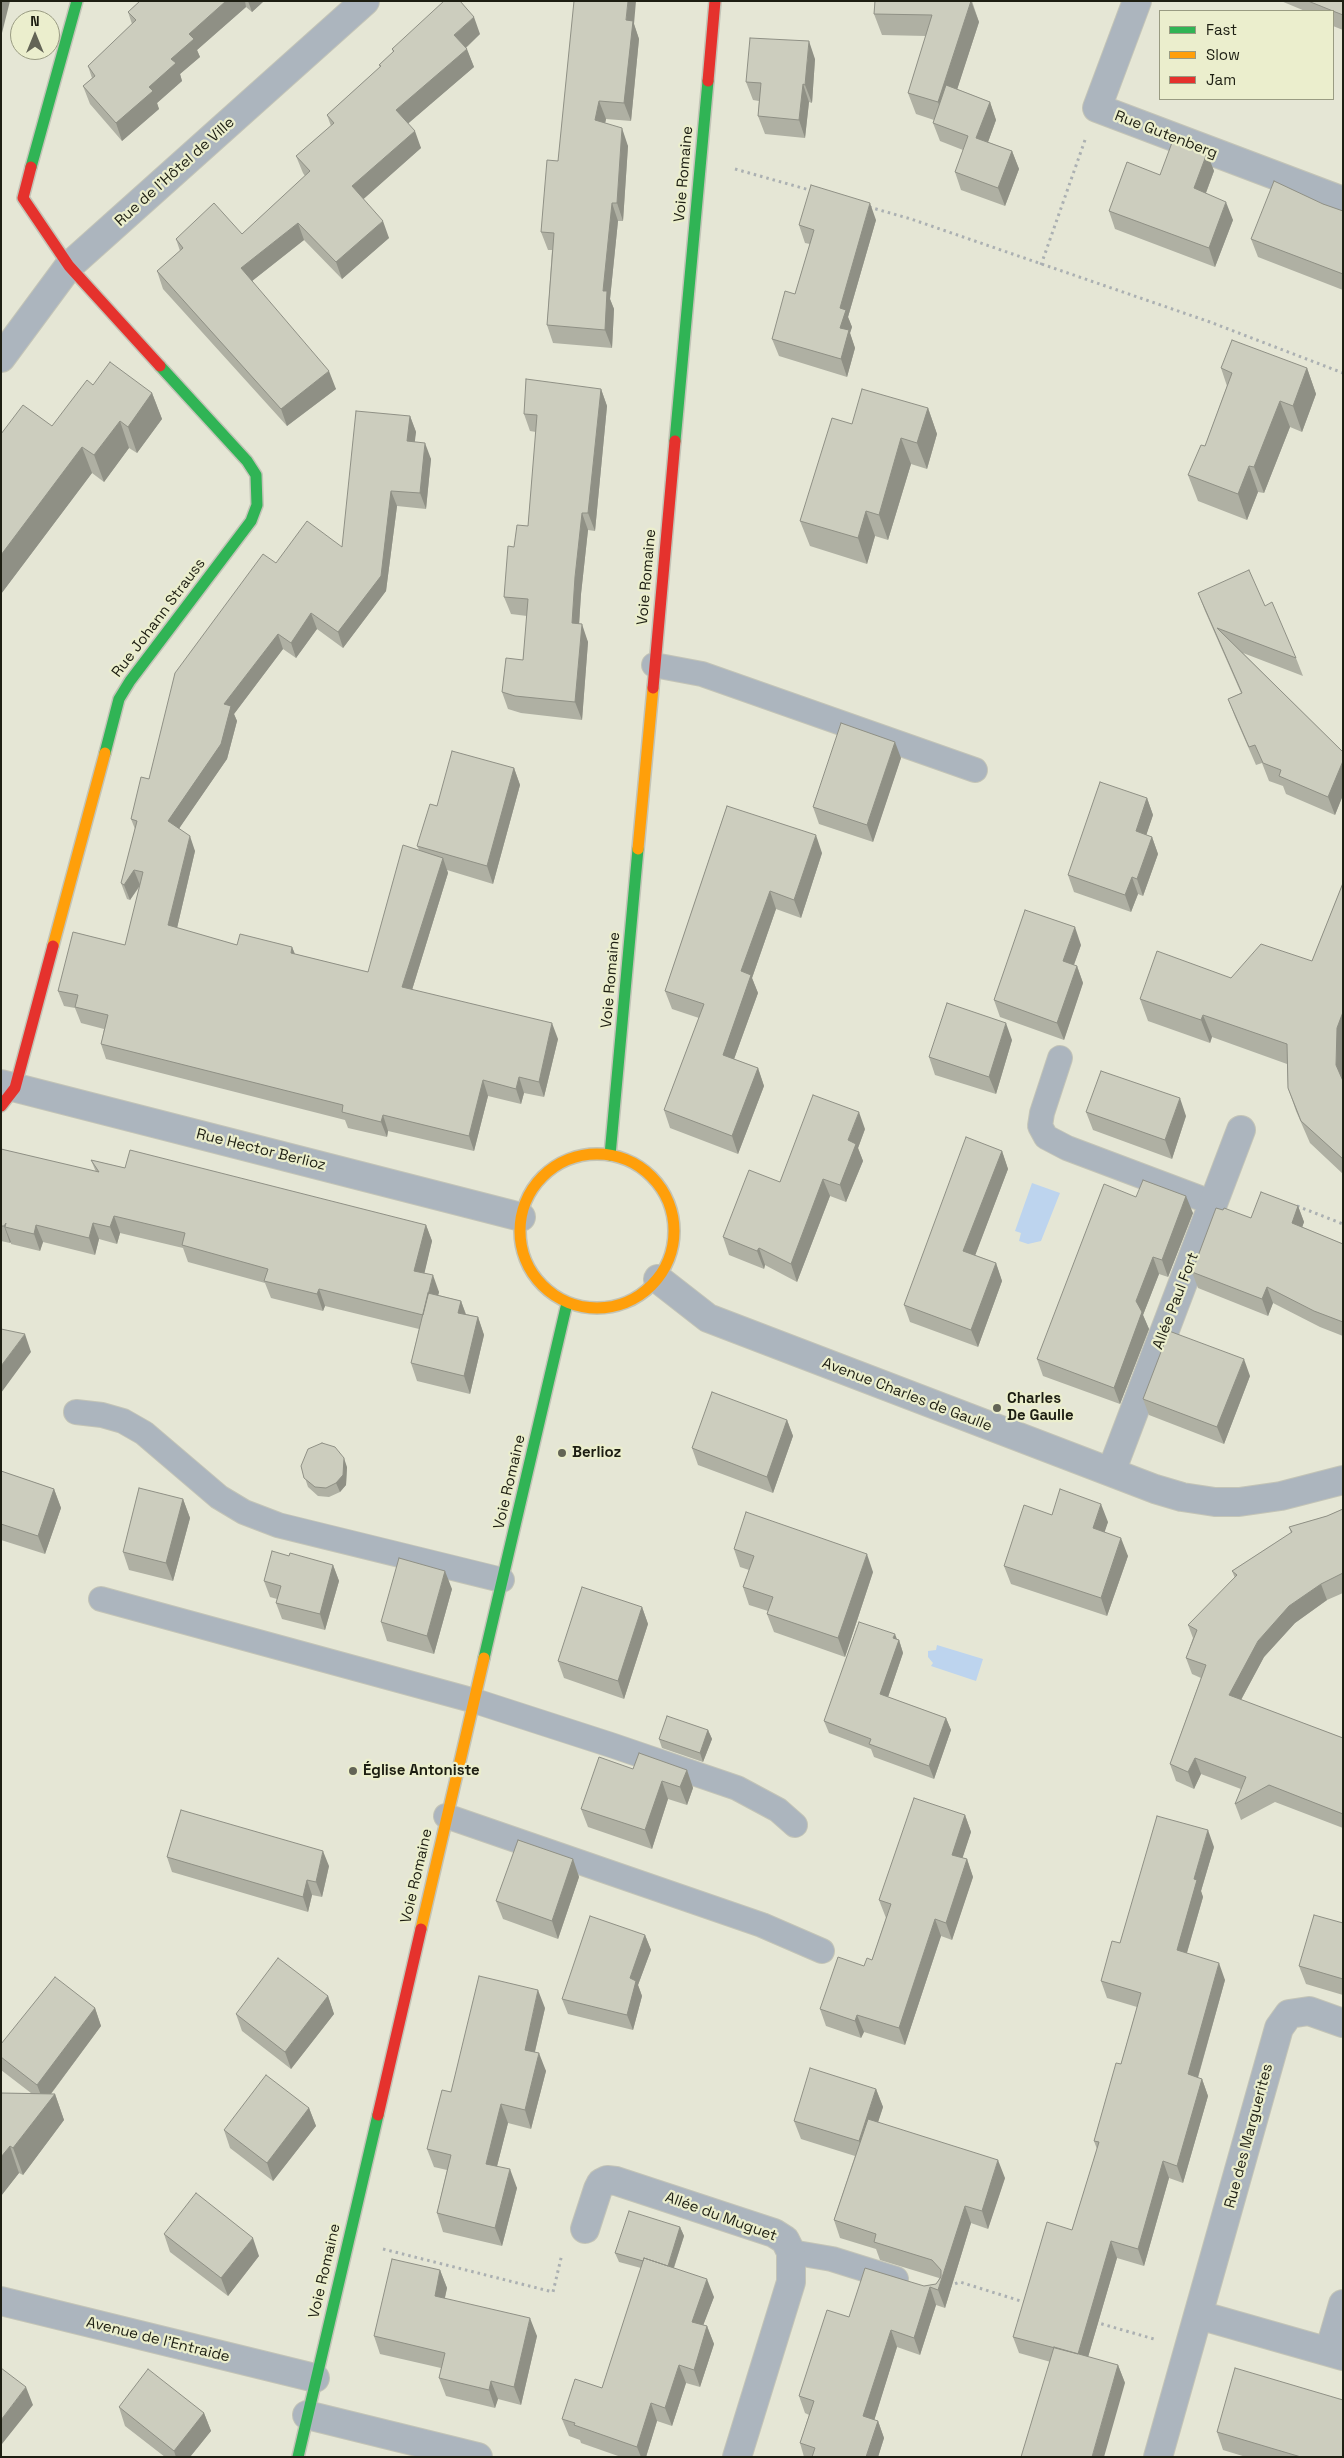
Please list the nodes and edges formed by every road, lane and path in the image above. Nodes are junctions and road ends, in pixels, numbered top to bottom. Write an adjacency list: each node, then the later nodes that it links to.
1 (77, 1): 11 (street, Rue Johann Strauss)
2 (365, 1): 11 (street, Rue de l'Hôtel de Ville)
3 (715, 1): 6 (street, Voie Romaine)
4 (1137, 1): 5 (street, Rue Gutenberg)
5 (1097, 108): 8 (street, Rue Gutenberg); 10 (path)
6 (700, 159): 7 (path); 14 (street, Voie Romaine)
7 (815, 192)
8 (1343, 201)
9 (863, 206): 10 (path)
10 (1041, 265): 13 (path)
11 (69, 266): 12 (street, Rue de l'Hôtel de Ville); 17 (street, Rue Johann Strauss)
12 (1, 358)
13 (1343, 373)
14 (654, 665): 15 (lane); 19 (street, Voie Romaine)
15 (975, 770)
16 (1060, 1058): 20 (lane)
17 (6, 1092): 22 (street, Rue Hector Berlioz)
18 (1241, 1130): 20 (street, Allée Paul Fort)
19 (610, 1155): 22 (street); 24 (street)
20 (1213, 1203): 27 (street, Allée Paul Fort)
21 (1287, 1203): 23 (path)
22 (521, 1217): 25 (street)
23 (1343, 1224)
24 (658, 1279): 25 (street); 27 (street, Avenue Charles de Gaulle)
25 (567, 1303): 29 (street, Voie Romaine)
26 (76, 1412): 29 (lane)
27 (1111, 1472): 28 (street, Avenue Charles de Gaulle)
28 (1343, 1480)
29 (502, 1580): 31 (street, Voie Romaine)
30 (101, 1599): 31 (lane)
31 (475, 1701): 32 (street, Voie Romaine); 33 (lane)
32 (446, 1816): 34 (lane); 37 (street, Voie Romaine)
33 (795, 1825)
34 (822, 1951)
35 (1343, 2023): 43 (street, Rue des Marguerites)
36 (585, 2229): 37 (path); 38 (street, Allée du Muguet)
37 (347, 2240): 47 (street, Voie Romaine)
38 (791, 2252): 39 (lane); 51 (street, Allée du Muguet)
39 (934, 2291): 42 (path)
40 (1, 2301): 47 (street, Avenue de l'Entraide)
41 (1343, 2304): 46 (street)
42 (1036, 2305)
43 (1199, 2315): 45 (street, Rue des Marguerites); 46 (street)
44 (1090, 2321): 45 (path)
45 (1188, 2349): 52 (street, Rue des Marguerites)
46 (1336, 2354)
47 (315, 2378): 48 (street, Voie Romaine)
48 (307, 2416): 49 (street, Voie Romaine); 50 (street)
49 (298, 2457)
50 (478, 2457)
51 (737, 2457)
52 (1158, 2457)

